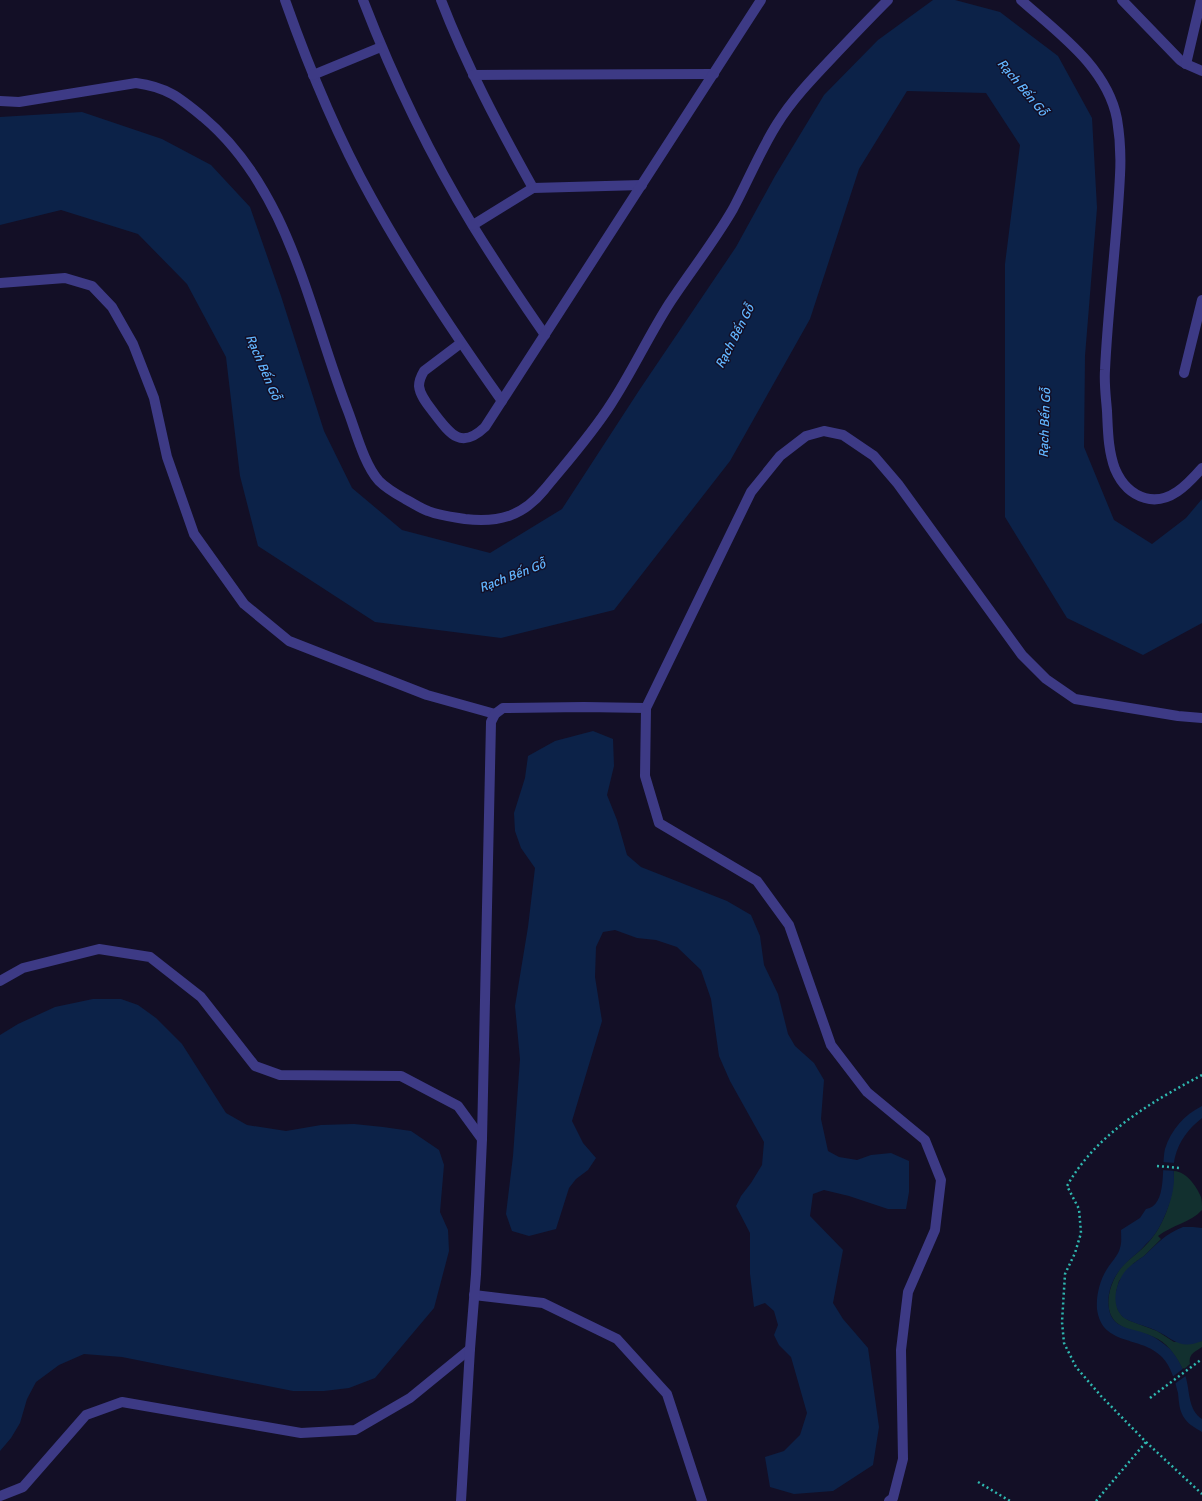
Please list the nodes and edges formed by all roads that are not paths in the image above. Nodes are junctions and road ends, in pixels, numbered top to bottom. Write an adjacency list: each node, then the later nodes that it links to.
1 (285, 0): 13 (street)
2 (363, 0): 9 (street)
3 (441, 0): 14 (street)
4 (761, 0): 12 (street)
5 (888, 0): 15 (street)
6 (1022, 0): 25 (street)
7 (1122, 0): 10 (street)
8 (1201, 0): 10 (street)
9 (381, 47): 13 (street); 18 (street)
10 (1186, 64): 11 (street)
11 (1202, 70)
12 (714, 74): 14 (street); 16 (street)
13 (313, 75): 22 (street)
14 (473, 75): 17 (street)
15 (0, 101)
16 (642, 185): 17 (street); 21 (street)
17 (533, 188): 18 (street)
18 (473, 226): 21 (street)
19 (0, 283): 27 (street)
20 (1202, 300): 23 (street)
21 (545, 335): 24 (street)
22 (461, 343): 24 (street); 24 (street)
23 (1184, 373)
24 (502, 401)
25 (1202, 468)
26 (646, 708): 27 (street); 28 (street); 36 (street)
27 (495, 714): 30 (street)
28 (1202, 718)
29 (0, 981): 30 (street)
30 (482, 1139): 31 (street)
31 (474, 1295): 32 (street); 35 (street)
32 (470, 1349): 33 (street); 34 (street)
33 (0, 1496)
34 (461, 1501)
35 (702, 1501)
36 (889, 1501)

